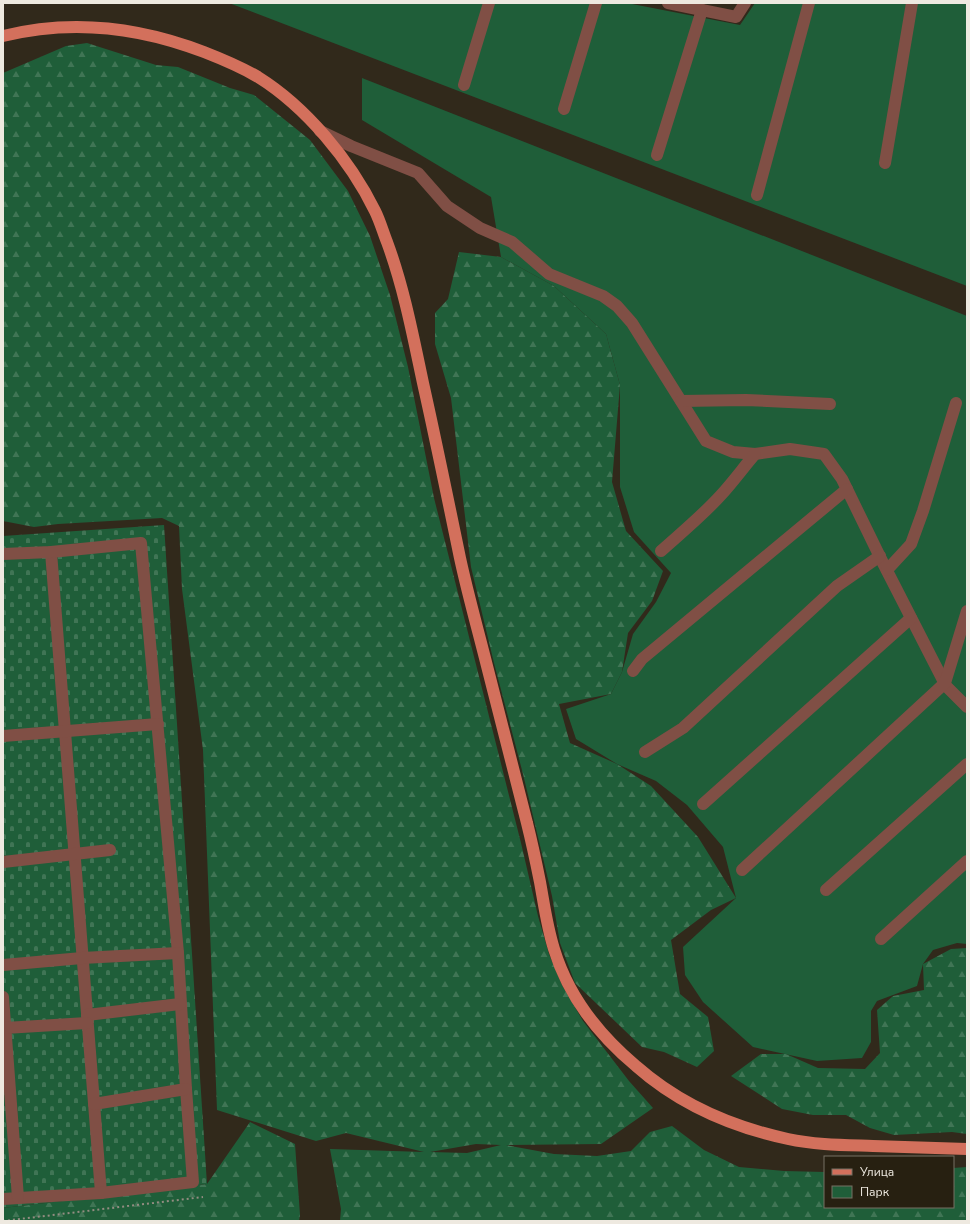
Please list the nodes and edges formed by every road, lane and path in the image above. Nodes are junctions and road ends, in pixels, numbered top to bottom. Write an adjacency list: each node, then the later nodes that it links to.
1 (489, 3): 9 (lane)
2 (596, 3): 10 (lane)
3 (668, 3): 7 (lane)
4 (745, 3): 7 (lane)
5 (809, 3): 14 (lane)
6 (912, 3): 13 (lane)
7 (702, 10): 12 (lane)
8 (3, 36): 11 (main road)
9 (464, 84)
10 (564, 109)
11 (320, 131): 15 (lane); 52 (main road)
12 (657, 155)
13 (885, 163)
14 (757, 195)
15 (681, 400): 17 (lane); 18 (lane)
16 (956, 403): 24 (lane)
17 (830, 404)
18 (755, 454): 19 (lane); 20 (lane)
19 (847, 489): 23 (lane); 27 (lane)
20 (661, 551)
21 (51, 552): 22 (lane); 30 (lane); 31 (lane)
22 (3, 554)
23 (880, 556): 24 (lane); 33 (lane)
24 (887, 570): 26 (lane)
25 (967, 611): 28 (lane)
26 (912, 618): 28 (lane); 35 (lane)
27 (633, 671)
28 (945, 683): 29 (lane); 40 (lane)
29 (967, 707)
30 (158, 724): 31 (lane); 43 (lane)
31 (65, 730): 32 (lane); 37 (lane)
32 (3, 736)
33 (645, 752)
34 (967, 764): 41 (lane)
35 (703, 804)
36 (110, 850): 37 (lane)
37 (74, 854): 39 (lane); 44 (lane)
38 (967, 861): 42 (lane)
39 (3, 862)
40 (742, 870)
41 (826, 890)
42 (881, 939)
43 (178, 953): 44 (lane); 47 (lane)
44 (82, 958): 45 (lane); 48 (lane)
45 (3, 965)
46 (3, 997): 49 (lane)
47 (180, 1004): 48 (lane); 50 (lane)
48 (87, 1019): 49 (lane); 51 (lane)
49 (5, 1031): 55 (lane)
50 (186, 1089): 51 (lane); 53 (lane)
51 (94, 1104): 53 (lane)
52 (967, 1149)
53 (101, 1193): 55 (lane)
54 (203, 1197): 57 (path)
55 (18, 1198): 56 (lane)
56 (3, 1199)
57 (3, 1221)

